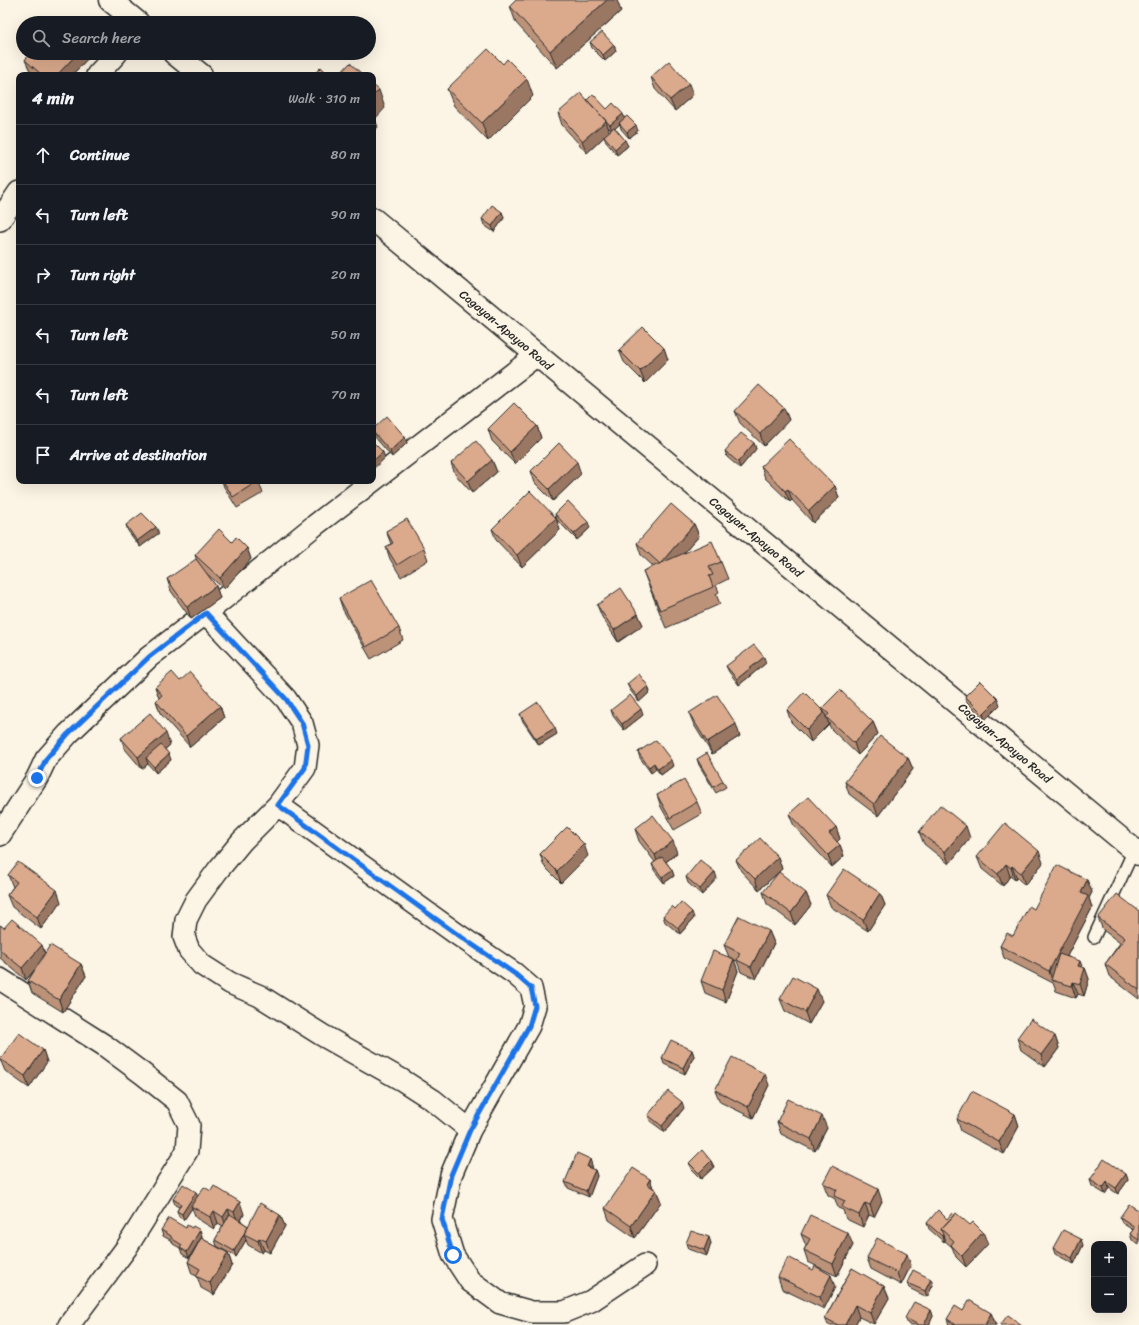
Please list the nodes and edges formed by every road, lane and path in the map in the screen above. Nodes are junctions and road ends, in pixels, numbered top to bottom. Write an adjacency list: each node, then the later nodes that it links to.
1 (110, 0): 2 (main road)
2 (129, 16)
3 (111, 60): 5 (street)
4 (183, 60): 6 (main road)
5 (100, 72)
6 (197, 72)
7 (16, 196): 8 (street)
8 (0, 220)
9 (376, 222): 10 (main road, Cagayan-Apayao Road)
10 (536, 355): 11 (street); 16 (main road, Cagayan-Apayao Road)
11 (376, 478)
12 (369, 484): 13 (street)
13 (206, 613): 14 (street); 15 (street)
14 (278, 805): 19 (street); 19 (street)
15 (0, 835)
16 (1137, 852): 17 (lane)
17 (1094, 937)
18 (0, 979): 21 (street)
19 (470, 1130): 20 (street)
20 (645, 1265)
21 (69, 1325)

